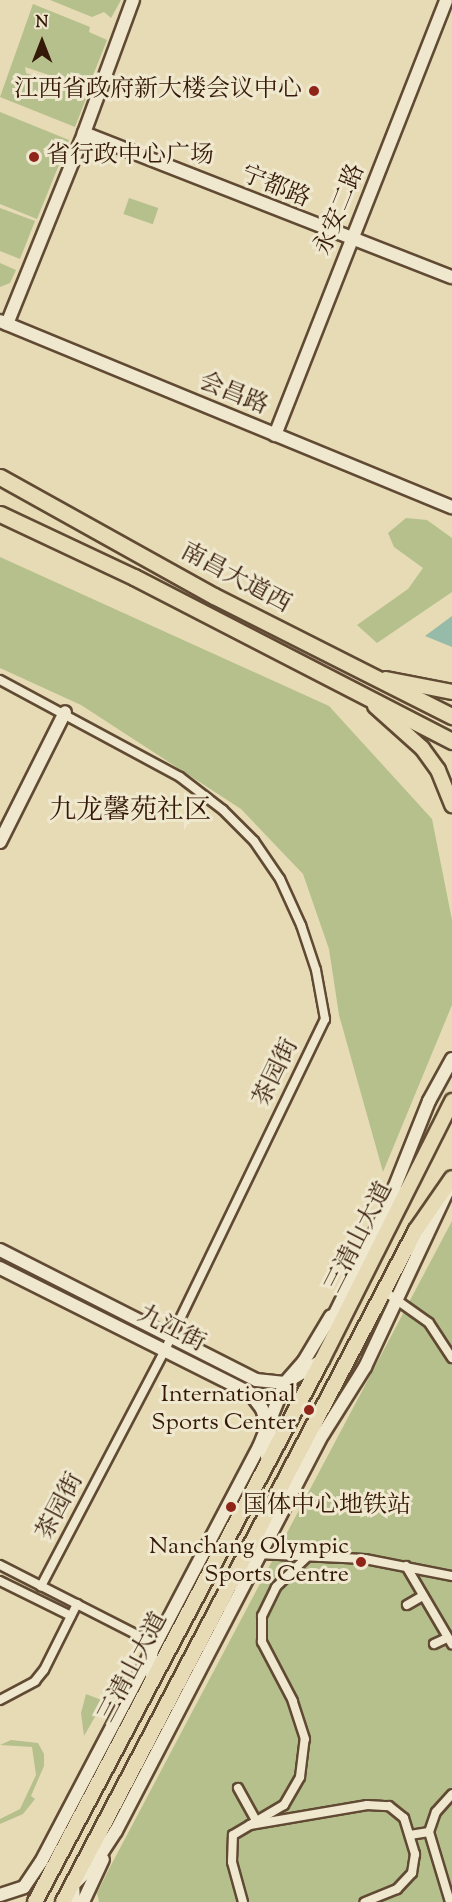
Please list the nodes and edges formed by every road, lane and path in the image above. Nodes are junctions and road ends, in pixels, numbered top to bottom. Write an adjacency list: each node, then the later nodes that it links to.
1 (133, 0): 3 (street)
2 (446, 0): 4 (street, 永安二路)
3 (84, 134): 4 (street, 宁都路); 6 (street)
4 (352, 241): 5 (street, 宁都路); 7 (street, 永安二路)
5 (452, 277)
6 (3, 322): 7 (street, 会昌路)
7 (275, 435): 9 (street, 会昌路)
8 (0, 477): 11 (highway, 南昌大道西)
9 (451, 507)
10 (0, 514): 13 (highway, 南昌大道西)
11 (368, 674): 14 (main road); 16 (highway, 南昌大道西)
12 (0, 680): 15 (street, 茶园街)
13 (351, 688): 17 (highway, 南昌大道西); 18 (main road)
14 (452, 692)
15 (65, 712): 19 (street); 30 (street, 茶园街)
16 (452, 716)
17 (452, 741)
18 (452, 805)
19 (0, 842)
20 (452, 1059): 24 (street)
21 (452, 1101): 22 (main road, 三清山大道)
22 (423, 1165): 24 (street); 32 (main road, 三清山大道)
23 (452, 1178): 27 (main road, 三清山大道); 28 (street)
24 (382, 1218): 29 (street)
25 (0, 1250): 30 (street, 九江街)
26 (0, 1268): 30 (street, 九江街)
27 (384, 1291): 28 (street); 38 (main road, 三清山大道)
28 (398, 1299): 31 (street); 38 (street)
29 (332, 1316): 32 (street); 33 (street)
30 (168, 1345): 33 (street, 九江街); 34 (street, 九江街); 44 (street, 茶园街)
31 (452, 1358)
32 (322, 1360): 33 (street); 35 (main road, 三清山大道)
33 (285, 1383): 34 (street)
34 (268, 1425): 35 (street, 九江街); 37 (street)
35 (264, 1468): 36 (main road, 三清山大道)
36 (239, 1515): 37 (street); 52 (main road, 三清山大道)
37 (207, 1546): 50 (street)
38 (253, 1554): 39 (street); 59 (street); 63 (main road, 三清山大道)
39 (307, 1557): 41 (street); 56 (street)
40 (0, 1565): 44 (street)
41 (405, 1566): 42 (street); 45 (street)
42 (452, 1576)
43 (0, 1581): 48 (street)
44 (41, 1586): 46 (street)
45 (421, 1597): 47 (street); 49 (street)
46 (76, 1604): 48 (street); 50 (street)
47 (407, 1605)
48 (71, 1616): 53 (street)
49 (449, 1641): 51 (street)
50 (155, 1644): 52 (street); 58 (street)
51 (434, 1644)
52 (148, 1690): 62 (main road, 三清山大道)
53 (0, 1700)
54 (238, 1788): 56 (street)
55 (452, 1794): 60 (street)
56 (255, 1820): 57 (street)
57 (244, 1826): 61 (street); 70 (street)
58 (58, 1829): 62 (street); 64 (street)
59 (116, 1831): 63 (street); 69 (street)
60 (429, 1832): 61 (street); 72 (street)
61 (410, 1835): 71 (street)
62 (51, 1874): 65 (street); 66 (main road, 三清山大道)
63 (73, 1885): 67 (main road, 三清山大道); 68 (street)
64 (0, 1895)
65 (1, 1902)
66 (35, 1902)
67 (63, 1902)
68 (74, 1902)
69 (83, 1902)
70 (243, 1902)
71 (365, 1902)
72 (450, 1902)

